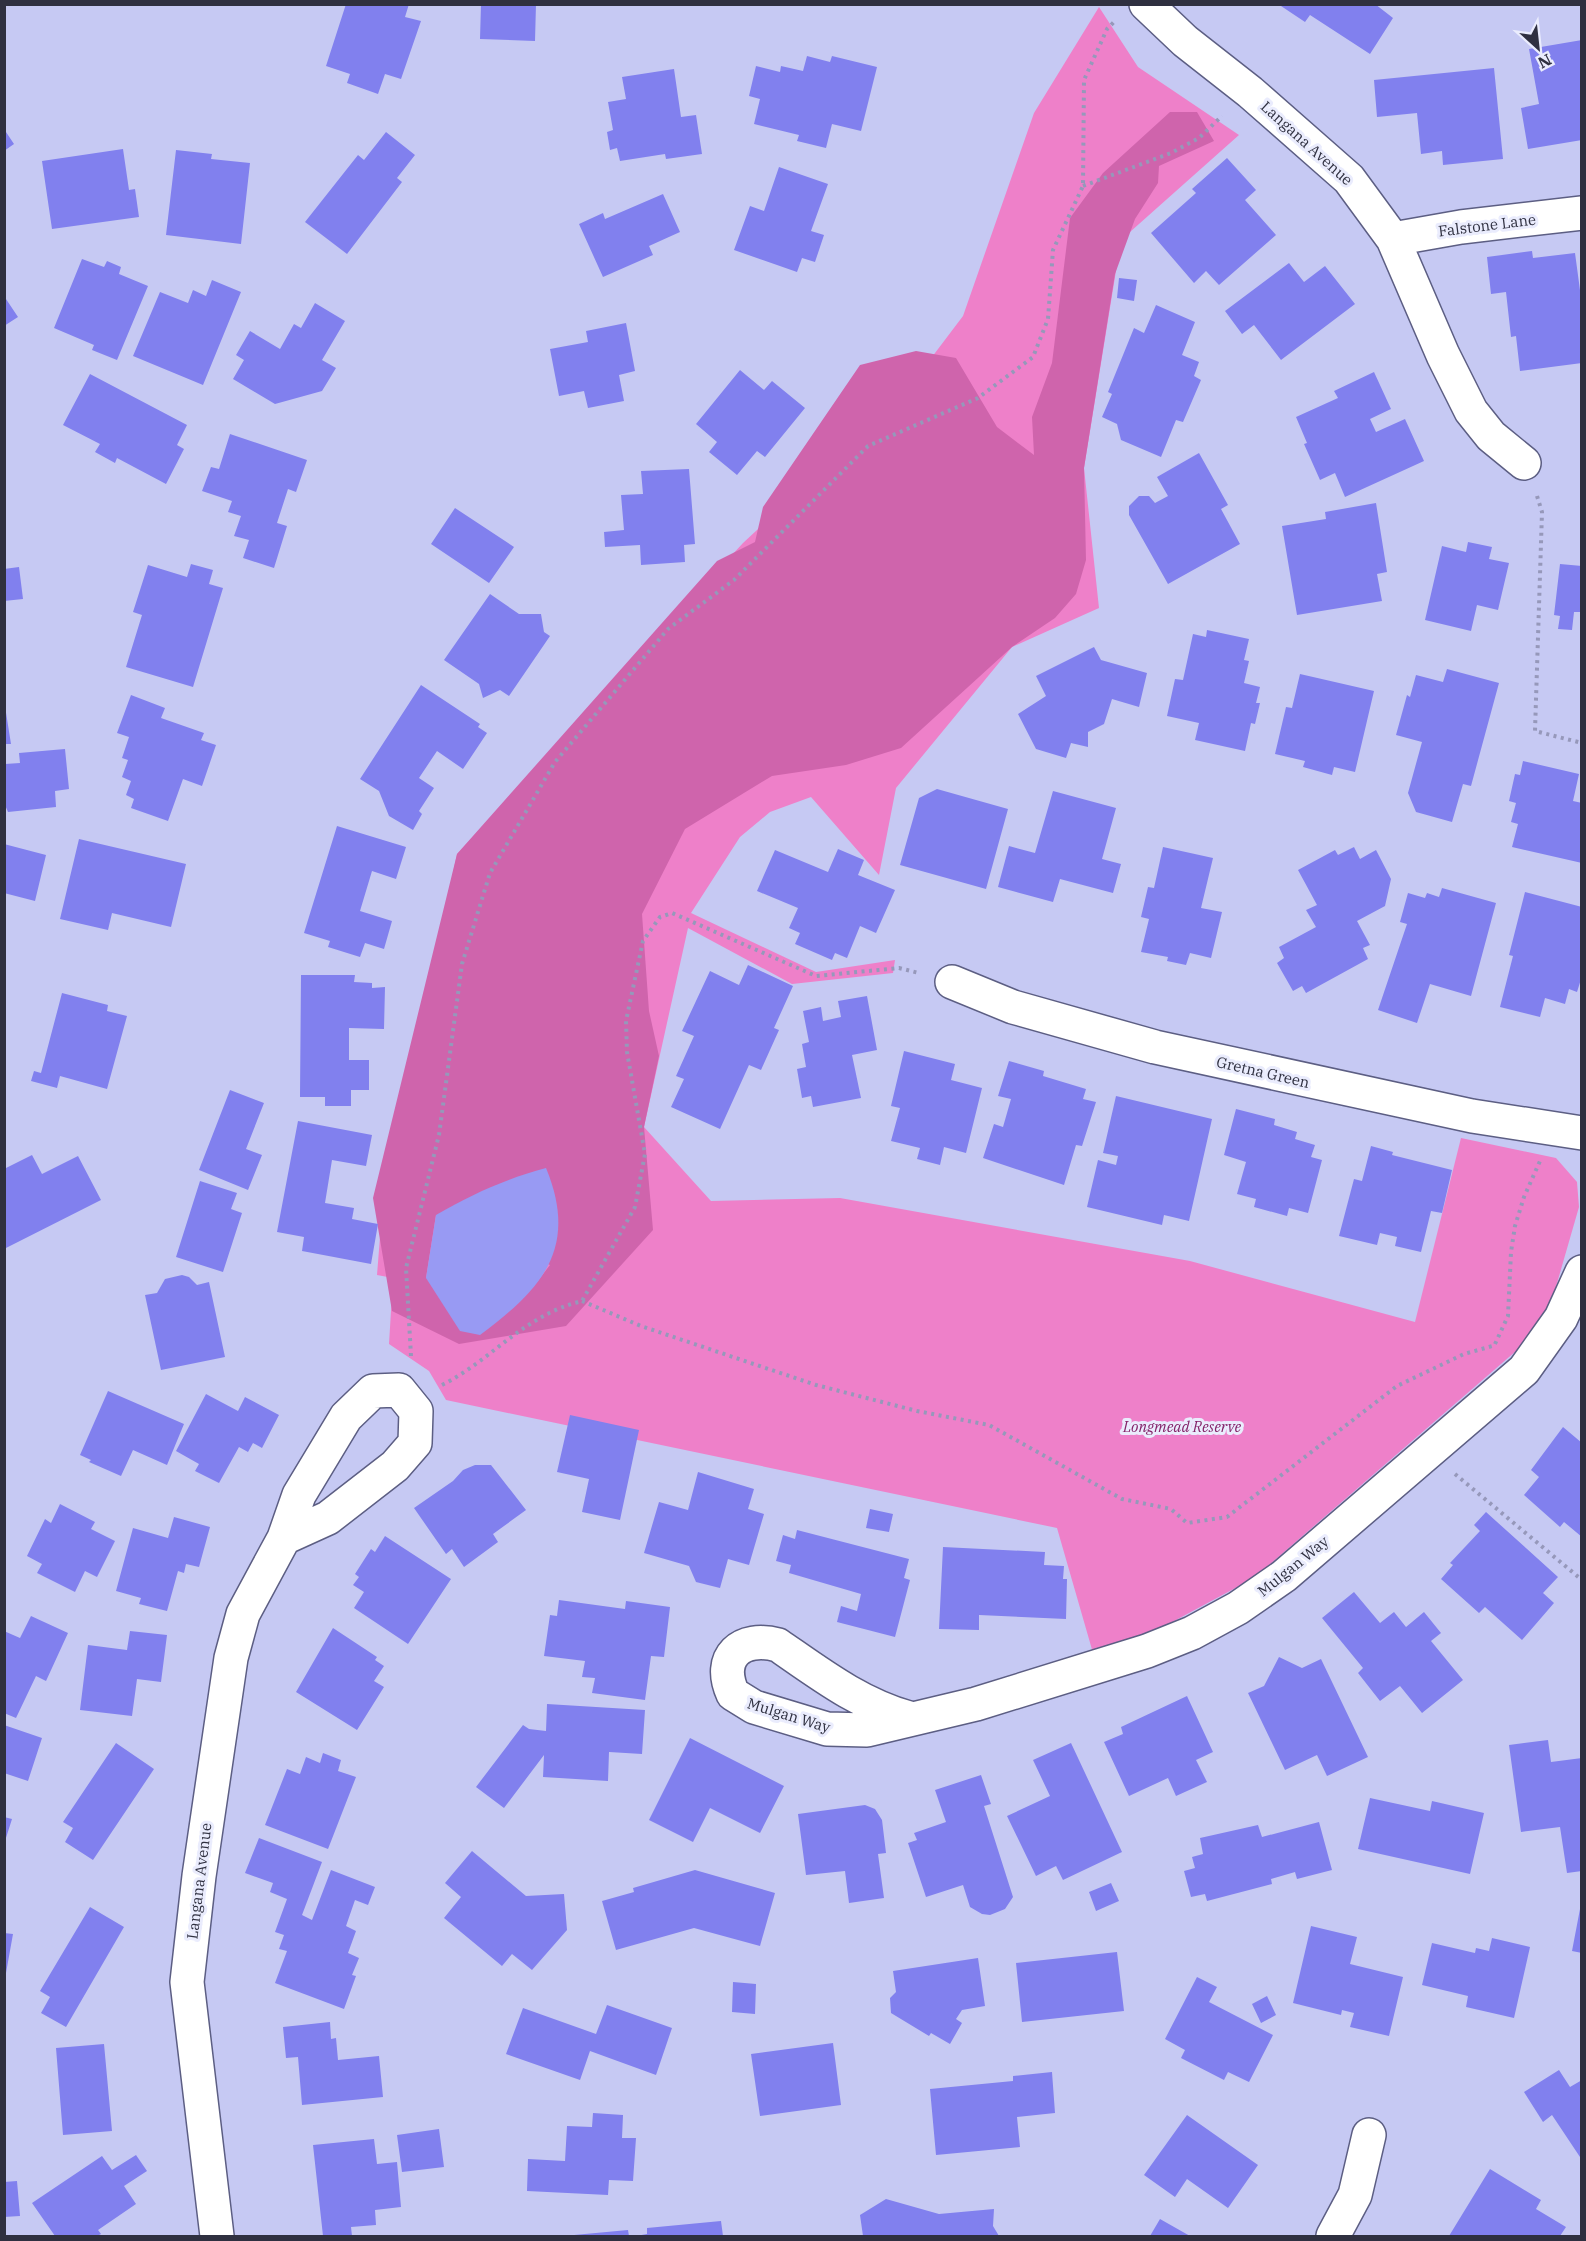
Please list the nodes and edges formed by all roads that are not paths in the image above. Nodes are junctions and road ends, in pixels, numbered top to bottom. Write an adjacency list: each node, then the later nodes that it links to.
1 (1135, 8): 3 (street, Langana Avenue)
2 (1581, 213): 3 (street, Falstone Lane)
3 (1393, 239): 4 (street, Langana Avenue)
4 (1524, 463)
5 (952, 982): 6 (street, Gretna Green)
6 (1581, 1133)
7 (1581, 1272): 9 (street, Mulgan Way)
8 (284, 1538): 8 (street, Langana Avenue); 11 (street, Langana Avenue)
9 (909, 1718): 9 (street, Mulgan Way)
10 (1369, 2135): 12 (street)
11 (217, 2236)
12 (1333, 2236)

